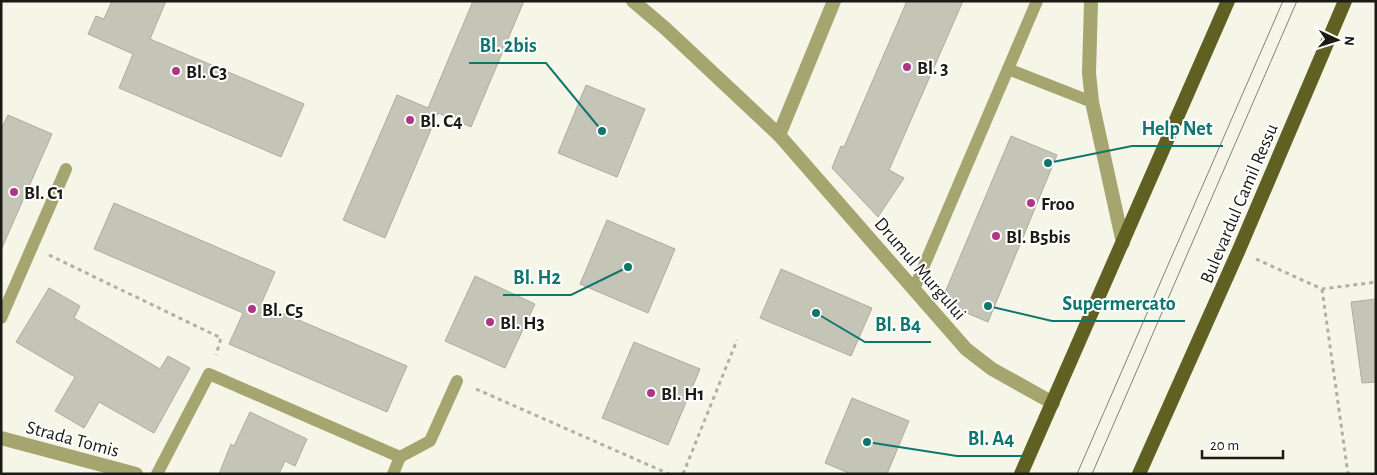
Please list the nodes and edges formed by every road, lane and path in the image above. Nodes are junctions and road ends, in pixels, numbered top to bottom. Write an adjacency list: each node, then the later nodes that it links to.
1 (633, 1): 9 (street, Drumul Murgului)
2 (834, 1): 9 (street)
3 (1036, 1): 7 (lane)
4 (1091, 1): 8 (street)
5 (1228, 1): 11 (main road)
6 (1344, 1): 13 (main road, Bulevardul Camil Ressu)
7 (1008, 69): 8 (lane); 15 (lane)
8 (1092, 102): 11 (street)
9 (779, 135): 15 (street, Drumul Murgului)
10 (66, 170): 12 (lane)
11 (1124, 243): 21 (main road)
12 (32, 247): 17 (lane); 19 (path)
13 (1238, 252): 16 (path); 30 (main road, Bulevardul Camil Ressu)
14 (1376, 282): 16 (path)
15 (914, 289): 21 (street, Drumul Murgului)
16 (1322, 289): 31 (path)
17 (1, 318)
18 (737, 340): 28 (path)
19 (209, 374): 23 (lane); 25 (lane)
20 (457, 381): 23 (lane); 27 (path)
21 (1053, 403): 29 (main road)
22 (1, 438): 24 (street, Strada Tomis)
23 (400, 457): 26 (lane)
24 (136, 474)
25 (157, 474)
26 (392, 474)
27 (669, 474)
28 (683, 474)
29 (1021, 474)
30 (1139, 474)
31 (1348, 474)

